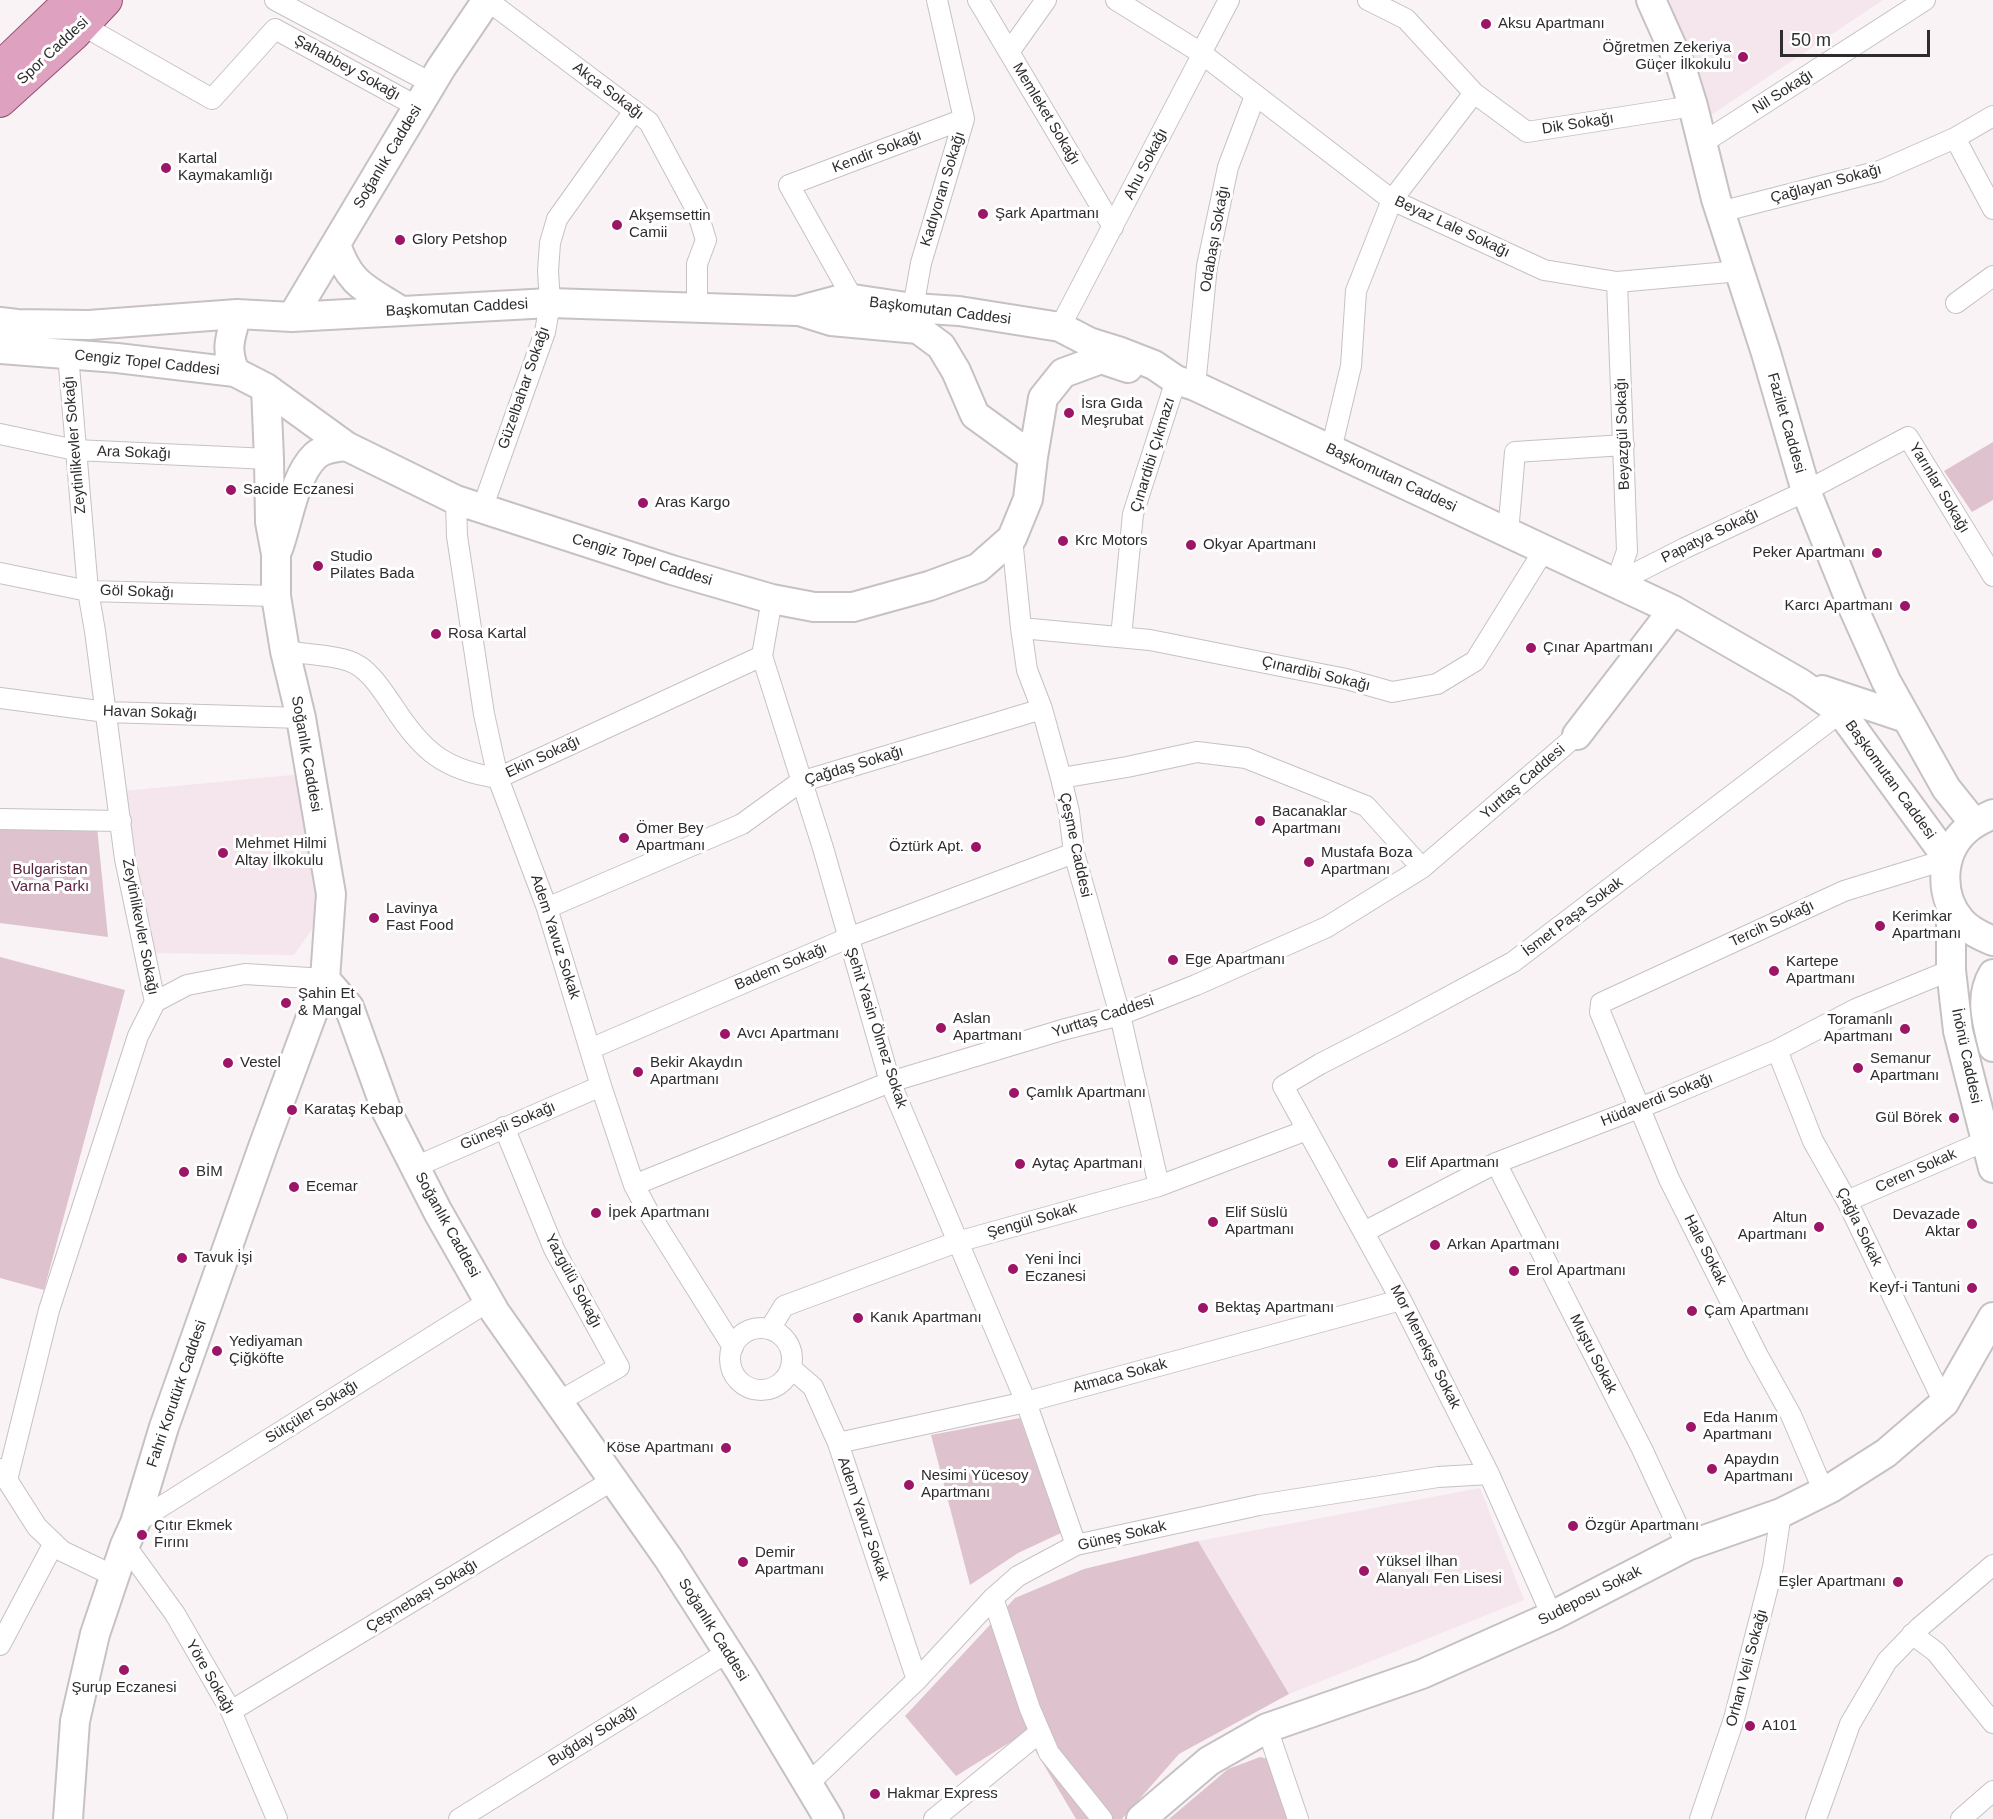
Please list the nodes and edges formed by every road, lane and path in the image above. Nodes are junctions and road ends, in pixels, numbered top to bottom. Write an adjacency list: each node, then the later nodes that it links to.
1 (106, 0): 12 (main road, Spor Caddesi)
2 (275, 0): 17 (street)
3 (487, 0): 17 (street, Soğanlık Caddesi); 21 (street, Akça Sokağı)
4 (937, 0): 23 (street, Kadıyoran Sokağı)
5 (978, 0): 13 (street, Memleket Sokağı)
6 (1046, 0): 13 (street)
7 (1229, 0): 14 (street, Ahu Sokağı)
8 (1368, 0): 16 (street, Dik Sokağı)
9 (1651, 0): 20 (street, Fazilet Caddesi)
10 (1925, 0): 25 (street, Nil Sokağı)
11 (1121, 1): 14 (street, Beyaz Lale Sokağı)
12 (76, 13): 15 (main road, Spor Caddesi); 17 (street, Şahabbey Sokağı); 19 (main road, Spor Caddesi)
13 (1009, 51): 29 (street, Memleket Sokağı)
14 (1201, 53): 18 (street, Beyaz Lale Sokağı); 29 (street, Ahu Sokağı)
15 (0, 68)
16 (1474, 93): 20 (street, Dik Sokağı); 26 (street)
17 (425, 95): 30 (street, Soğanlık Caddesi)
18 (1255, 96): 26 (street, Beyaz Lale Sokağı); 48 (street, Odabaşı Sokağı)
19 (0, 101)
20 (1693, 106): 25 (street, Fazilet Caddesi)
21 (634, 111): 35 (street, Güzelbahar Sokağı); 38 (street, Akça Sokağı)
22 (1993, 116): 24 (street, Çağlayan Sokağı)
23 (964, 118): 34 (street, Kendir Sokağı); 37 (street, Kadıyoran Sokağı)
24 (1955, 138): 27 (street); 28 (street, Çağlayan Sokağı)
25 (1701, 144): 28 (street, Fazilet Caddesi)
26 (1392, 200): 33 (street, Beyaz Lale Sokağı); 54 (street)
27 (1993, 209)
28 (1720, 212): 31 (street, Fazilet Caddesi)
29 (1113, 227): 44 (street, Ahu Sokağı)
30 (336, 244): 39 (street); 42 (street, Soğanlık Caddesi)
31 (1740, 271): 33 (street, Beyaz Lale Sokağı); 57 (street, Fazilet Caddesi)
32 (1993, 276): 36 (street)
33 (1617, 282): 51 (street, Beyazgül Sokağı)
34 (853, 299): 37 (street, Başkomutan Caddesi); 40 (street, Başkomutan Caddesi)
35 (550, 303): 38 (street, Başkomutan Caddesi); 39 (street, Başkomutan Caddesi); 58 (street, Güzelbahar Sokağı)
36 (1956, 303)
37 (913, 308): 44 (street, Başkomutan Caddesi)
38 (697, 309): 40 (street, Başkomutan Caddesi)
39 (401, 311): 42 (street, Başkomutan Caddesi)
40 (797, 311): 55 (street)
41 (237, 315): 42 (street, Başkomutan Caddesi); 43 (street, Başkomutan Caddesi); 47 (street)
42 (292, 317)
43 (0, 322)
44 (1060, 327): 48 (street, Başkomutan Caddesi)
45 (0, 349): 46 (street, Cengiz Topel Caddesi)
46 (68, 354): 47 (street, Cengiz Topel Caddesi); 53 (street, Zeytinlikevler Sokağı)
47 (235, 372): 49 (street, Cengiz Topel Caddesi)
48 (1186, 383): 54 (street, Başkomutan Caddesi); 55 (street, Cengiz Topel Caddesi); 71 (street, Çınardibi Çıkmazı)
49 (266, 388): 52 (street, Cengiz Topel Caddesi); 56 (street, Soğanlık Caddesi)
50 (0, 434): 53 (street, Ara Sokağı)
51 (1624, 445): 59 (street); 65 (street, Beyazgül Sokağı)
52 (346, 446): 58 (street, Cengiz Topel Caddesi); 62 (street, Soğanlık Caddesi)
53 (75, 450): 56 (street, Ara Sokağı); 66 (street, Zeytinlikevler Sokağı)
54 (1330, 450): 59 (street, Başkomutan Caddesi)
55 (1032, 457): 60 (street, Cengiz Topel Caddesi)
56 (269, 459): 62 (street, Soğanlık Caddesi)
57 (1806, 491): 64 (street, Yarınlar Sokağı); 65 (street, Papatya Sokağı); 80 (street, Fazilet Caddesi)
58 (469, 505): 68 (street, Cengiz Topel Caddesi); 82 (street, Adem Yavuz Sokak)
59 (1508, 533): 61 (street, Başkomutan Caddesi)
60 (1012, 538): 68 (street, Cengiz Topel Caddesi); 70 (street, Çeşme Caddesi)
61 (1544, 550): 65 (street, Başkomutan Caddesi); 71 (street, Çınardibi Sokağı)
62 (276, 554): 67 (street, Soğanlık Caddesi)
63 (0, 573): 66 (street, Göl Sokağı)
64 (1993, 576)
65 (1616, 583): 69 (street, Başkomutan Caddesi)
66 (88, 591): 67 (street, Göl Sokağı); 77 (street, Zeytinlikevler Sokağı)
67 (276, 596): 72 (street, Soğanlık Caddesi)
68 (772, 599): 73 (street, Şehit Yasin Ölmez Sokak)
69 (1673, 610): 74 (street, Başkomutan Caddesi); 81 (street, Yurttaş Caddesi)
70 (1021, 628): 71 (street, Çınardibi Sokağı); 76 (street, Çeşme Caddesi)
71 (1121, 637)
72 (285, 651): 79 (street, Soğanlık Caddesi); 82 (street, Ekin Sokağı)
73 (762, 656): 82 (street, Ekin Sokağı); 84 (street, Şehit Yasin Ölmez Sokak)
74 (1800, 683): 78 (street, Başkomutan Caddesi); 80 (street, Başkomutan Caddesi)
75 (0, 698): 77 (street, Havan Sokağı)
76 (1041, 709): 83 (street, Çeşme Caddesi); 84 (street, Çağdaş Sokağı)
77 (106, 712): 79 (street, Havan Sokağı); 87 (street, Zeytinlikevler Sokağı)
78 (1841, 712): 89 (street, Başkomutan Caddesi); 106 (street, İsmet Paşa Sokak)
79 (301, 718): 97 (street, Soğanlık Caddesi)
80 (1906, 718): 86 (street, Fazilet Caddesi)
81 (1577, 735): 90 (street, Yurttaş Caddesi)
82 (498, 778): 92 (street, Adem Yavuz Sokak)
83 (1061, 778): 88 (street, Çeşme Caddesi); 90 (street)
84 (800, 782): 92 (street, Çağdaş Sokağı); 93 (street, Şehit Yasin Ölmez Sokak)
85 (0, 819): 87 (street)
86 (1984, 819): 89 (street, İnönü Caddesi)
87 (122, 821): 98 (street, Zeytinlikevler Sokağı)
88 (1074, 853): 93 (street, Badem Sokağı); 100 (street, Çeşme Caddesi)
89 (1948, 859): 91 (street, İnönü Caddesi); 99 (street, Tercih Sokağı)
90 (1422, 868): 100 (street, Yurttaş Caddesi)
91 (1951, 905): 94 (street, İnönü Caddesi); 95 (street, İnönü Caddesi)
92 (547, 908): 102 (street, Adem Yavuz Sokak)
93 (848, 938): 102 (street, Badem Sokağı); 104 (street, Şehit Yasin Ölmez Sokak)
94 (1993, 941)
95 (1951, 970): 103 (street, Hüdaverdi Sokağı); 110 (street, İnönü Caddesi)
96 (1993, 974): 101 (street, İnönü Caddesi)
97 (325, 979): 98 (street); 112 (street, Soğanlık Caddesi); 134 (street, Fahri Korutürk Caddesi)
98 (155, 1002): 130 (street, Zeytinlikevler Sokağı)
99 (1601, 1003): 107 (street, Hale Sokak)
100 (1120, 1015): 104 (street, Yurttaş Caddesi); 115 (street, Çeşme Caddesi)
101 (1993, 1047)
102 (590, 1048): 105 (street, Adem Yavuz Sokak)
103 (1777, 1050): 107 (street, Hüdaverdi Sokağı); 116 (street, Çağla Sokak)
104 (890, 1082): 114 (street, Yurttaş Caddesi); 118 (street, Şehit Yasin Ölmez Sokak)
105 (601, 1086): 108 (street, Güneşli Sokağı); 114 (street, Adem Yavuz Sokak)
106 (1283, 1086): 109 (street, Mor Menekşe Sokak)
107 (1641, 1107): 111 (street, Hüdaverdi Sokağı); 132 (street, Hale Sokak)
108 (504, 1127): 112 (street, Güneşli Sokağı); 125 (street, Yazgülü Sokağı)
109 (1307, 1130): 115 (street, Şengül Sokak); 117 (street, Mor Menekşe Sokak)
110 (1985, 1141): 113 (street, İnönü Caddesi); 116 (street, Ceren Sokak)
111 (1496, 1163): 117 (street, Hüdaverdi Sokağı); 137 (street, Muştu Sokak)
112 (415, 1167): 120 (street, Soğanlık Caddesi)
113 (1993, 1168)
114 (634, 1185): 123 (street, Adem Yavuz Sokak)
115 (1159, 1186): 118 (street, Şengül Sokak)
116 (1847, 1202): 127 (street, Çağla Sokak)
117 (1364, 1232): 119 (street, Mor Menekşe Sokak)
118 (957, 1242): 122 (street, Şengül Sokak); 126 (street, Şehit Yasin Ölmez Sokak)
119 (1401, 1300): 126 (street, Atmaca Sokak); 129 (street, Mor Menekşe Sokak)
120 (489, 1301): 125 (street, Soğanlık Caddesi); 134 (street, Sütçüler Sokağı)
121 (1993, 1317): 127 (street, Sudeposu Sokak)
122 (771, 1329): 123 (street); 124 (street)
123 (733, 1347): 124 (street, Adem Yavuz Sokak)
124 (791, 1368): 128 (street, Adem Yavuz Sokak)
125 (558, 1402): 131 (street, Soğanlık Caddesi)
126 (1026, 1402): 128 (street, Atmaca Sokak); 136 (street, Şehit Yasin Ölmez Sokak)
127 (1944, 1403): 132 (street, Sudeposu Sokak)
128 (837, 1443): 145 (street, Adem Yavuz Sokak)
129 (1489, 1473): 136 (street, Güneş Sokak); 141 (street, Mor Menekşe Sokak)
130 (3, 1475): 135 (street)
131 (613, 1480): 144 (street, Soğanlık Caddesi); 146 (street, Çeşmebaşı Sokağı)
132 (1824, 1492): 133 (street, Sudeposu Sokak)
133 (1781, 1513): 137 (street, Sudeposu Sokak); 160 (street, Orhan Veli Sokağı)
134 (130, 1534): 139 (street, Fahri Korutürk Caddesi); 146 (street, Yöre Sokağı)
135 (54, 1543): 139 (street); 143 (street)
136 (1076, 1545): 140 (street, Güneş Sokak)
137 (1687, 1546): 141 (street, Sudeposu Sokak)
138 (1993, 1565): 142 (street)
139 (114, 1576): 152 (street, Fahri Korutürk Caddesi)
140 (993, 1598): 145 (street, Güneş Sokak); 149 (street)
141 (1552, 1616): 148 (street, Sudeposu Sokak)
142 (1912, 1634): 147 (street); 161 (street)
143 (0, 1645)
144 (728, 1652): 150 (street, Soğanlık Caddesi); 154 (street, Buğday Sokağı)
145 (917, 1680): 150 (street, Güneş Sokak)
146 (231, 1711): 153 (street, Yöre Sokağı)
147 (1993, 1723)
148 (1267, 1728): 158 (street, Sudeposu Sokak); 159 (street)
149 (1040, 1732): 156 (street); 157 (street)
150 (808, 1784): 155 (street, Soğanlık Caddesi)
151 (1993, 1791): 162 (street)
152 (68, 1819)
153 (277, 1819)
154 (459, 1819)
155 (829, 1819)
156 (934, 1819)
157 (1102, 1819)
158 (1141, 1819)
159 (1298, 1819)
160 (1700, 1819)
161 (1816, 1819)
162 (1961, 1819)

